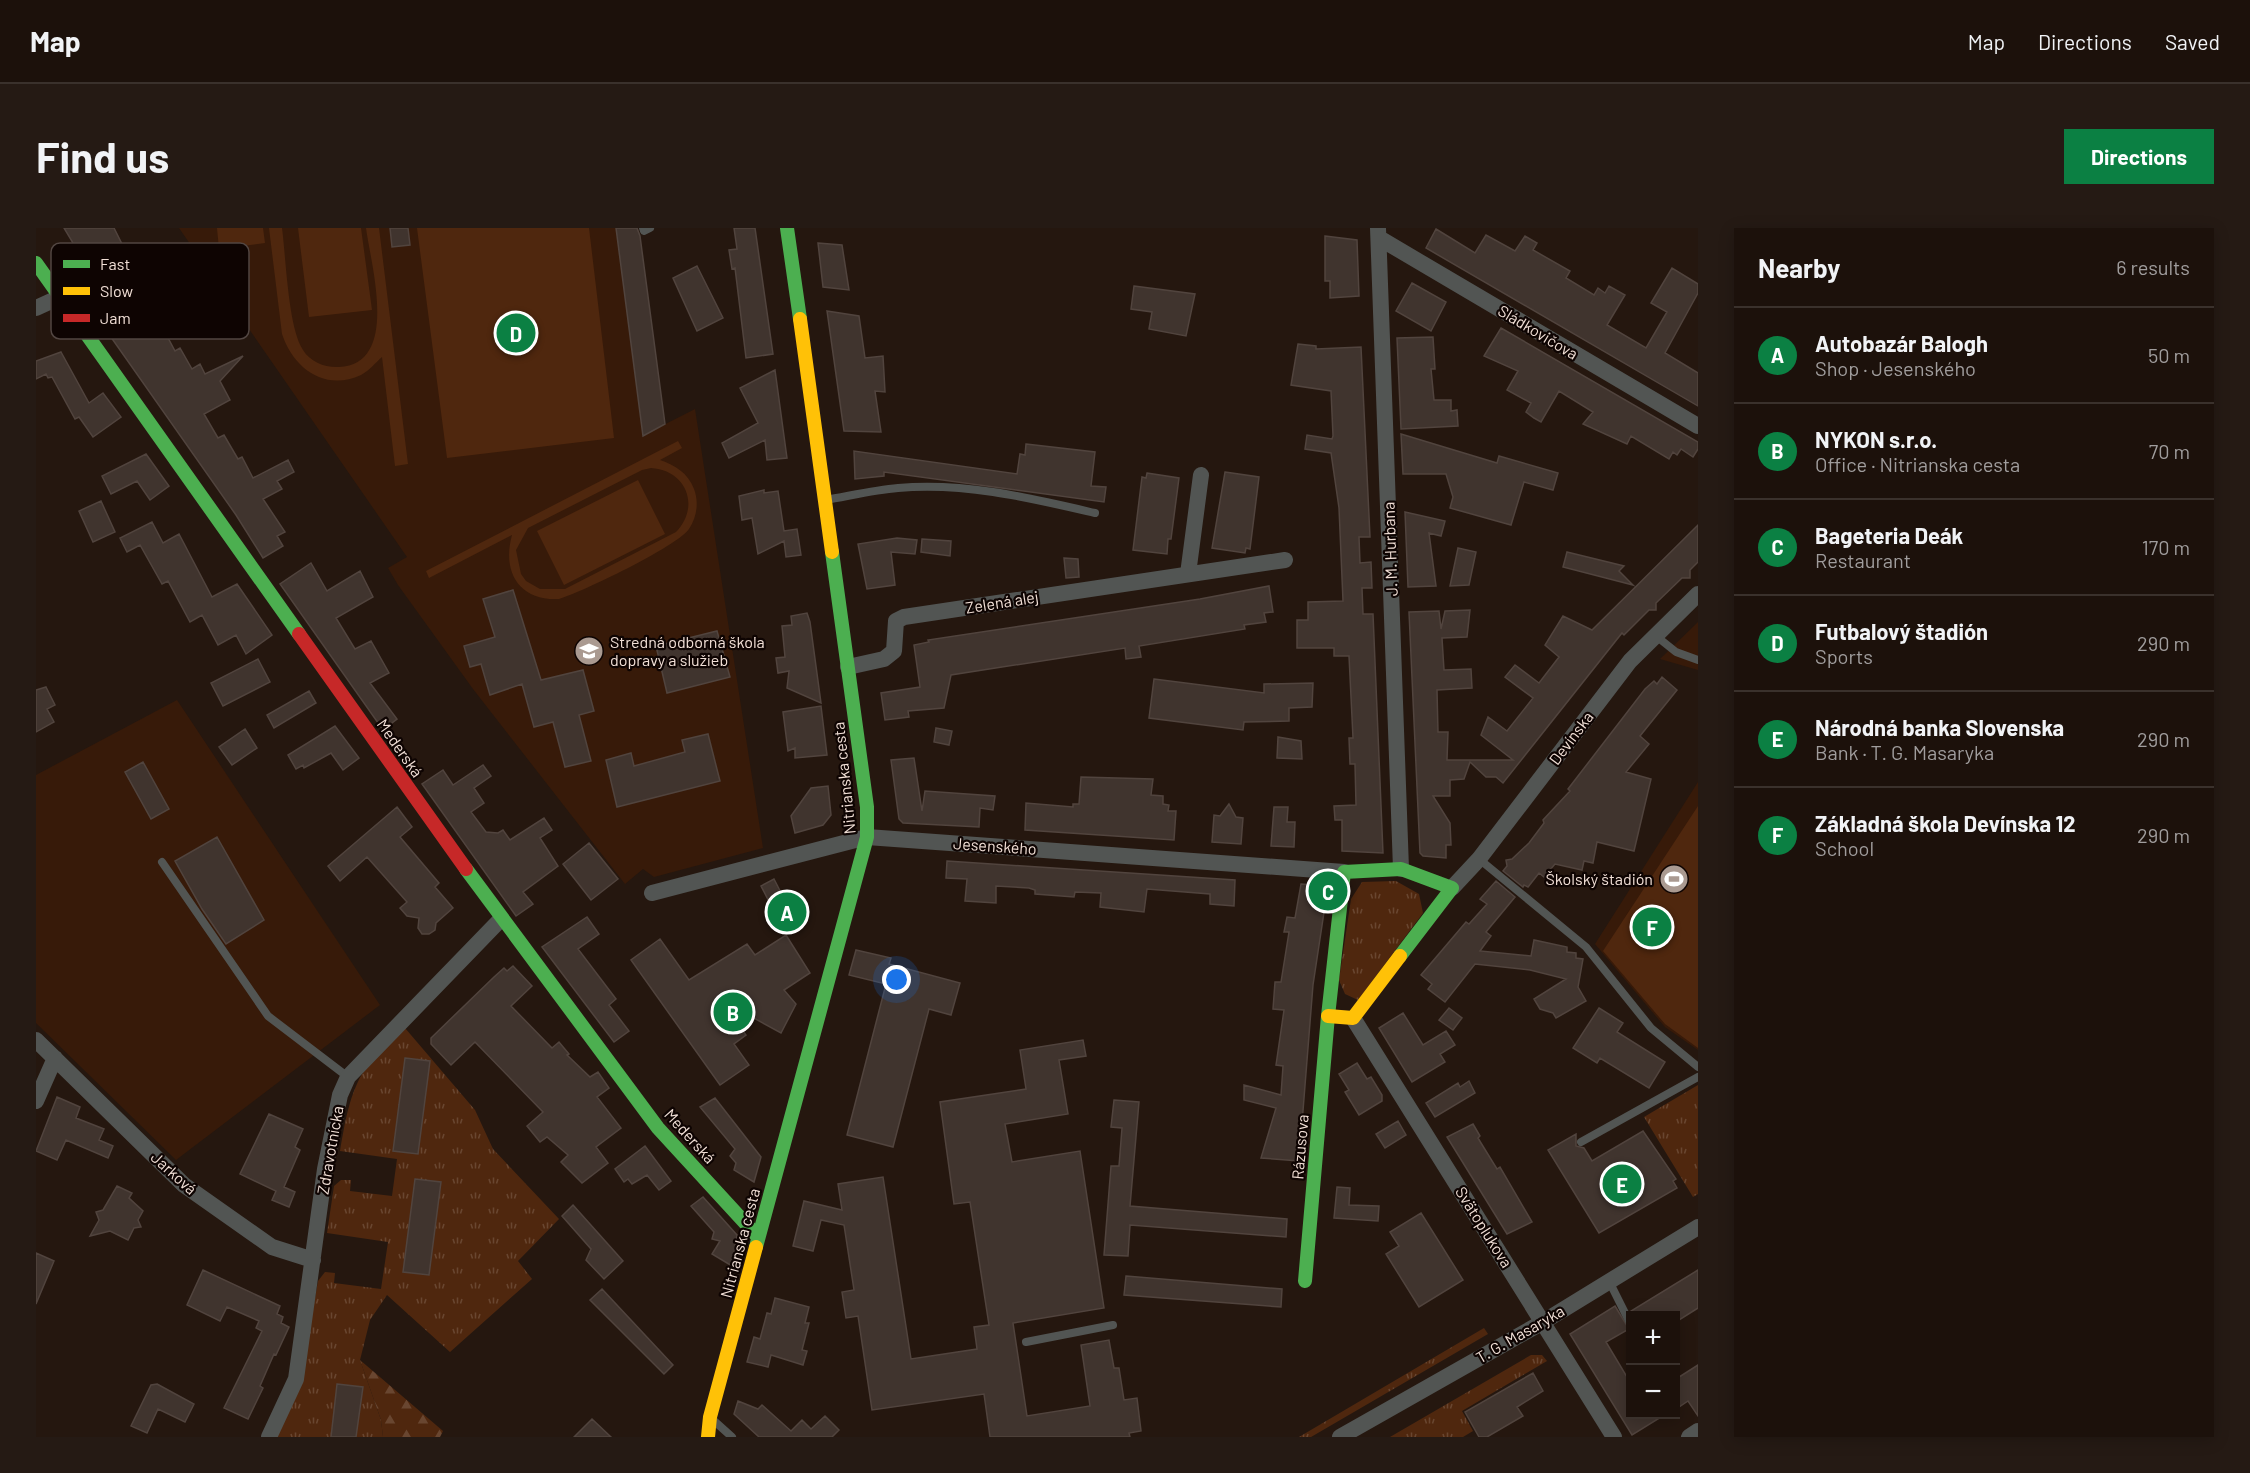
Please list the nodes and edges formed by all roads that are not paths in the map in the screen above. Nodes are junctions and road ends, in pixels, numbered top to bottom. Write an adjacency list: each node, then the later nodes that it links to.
1 (644, 228): 2 (lane)
2 (650, 228)
3 (787, 228): 12 (street, Nitrianska cesta)
4 (1379, 233): 10 (street, Sládkovičova); 23 (street, J. M. Hurbana)
5 (36, 263): 6 (street, Mederská)
6 (51, 284)
7 (51, 301): 8 (street)
8 (36, 308)
9 (90, 339): 27 (street, Mederská)
10 (1698, 426)
11 (1201, 475): 15 (street)
12 (825, 500): 13 (lane); 19 (street, Nitrianska cesta)
13 (1095, 513)
14 (1285, 560): 15 (street, Zelená alej)
15 (1188, 574): 19 (street, Zelená alej)
16 (1698, 594): 17 (street, Devínska)
17 (1656, 636): 18 (lane); 21 (street, Devínska)
18 (1698, 660)
19 (848, 666): 20 (street, Nitrianska cesta)
20 (867, 837): 24 (street, Jesenského); 26 (street, Jesenského); 38 (street, Nitrianska cesta)
21 (1479, 859): 25 (street, Devínska); 32 (lane)
22 (162, 862): 33 (lane)
23 (1401, 869): 24 (street); 25 (street)
24 (1344, 872): 28 (street, Rázusova)
25 (1452, 888): 29 (street)
26 (652, 894)
27 (501, 919): 33 (street, Zdravotnícka); 38 (street, Mederská)
28 (1328, 1016): 29 (street); 40 (street, Rázusova)
29 (1353, 1018): 43 (street, Svätoplukova)
30 (36, 1040): 31 (street, Jarková)
31 (55, 1058): 35 (street); 39 (street, Jarková)
32 (1698, 1068)
33 (348, 1077): 39 (street, Zdravotnícka)
34 (1698, 1077): 36 (lane)
35 (36, 1101)
36 (1581, 1142)
37 (1698, 1227): 41 (street, T. G. Masaryka)
38 (758, 1236): 46 (street, Nitrianska cesta)
39 (313, 1260): 48 (street, Zdravotnícka)
40 (1305, 1281)
41 (1609, 1281): 42 (lane); 43 (street, T. G. Masaryka)
42 (1626, 1315)
43 (1543, 1322): 51 (street, T. G. Masaryka); 52 (street, Svätoplukova)
44 (1113, 1325): 45 (lane)
45 (1026, 1342)
46 (710, 1417): 49 (street, Nitrianska cesta); 50 (lane)
47 (1698, 1431): 53 (street)
48 (269, 1437)
49 (708, 1437)
50 (732, 1437)
51 (1340, 1437)
52 (1614, 1437)
53 (1689, 1437)

